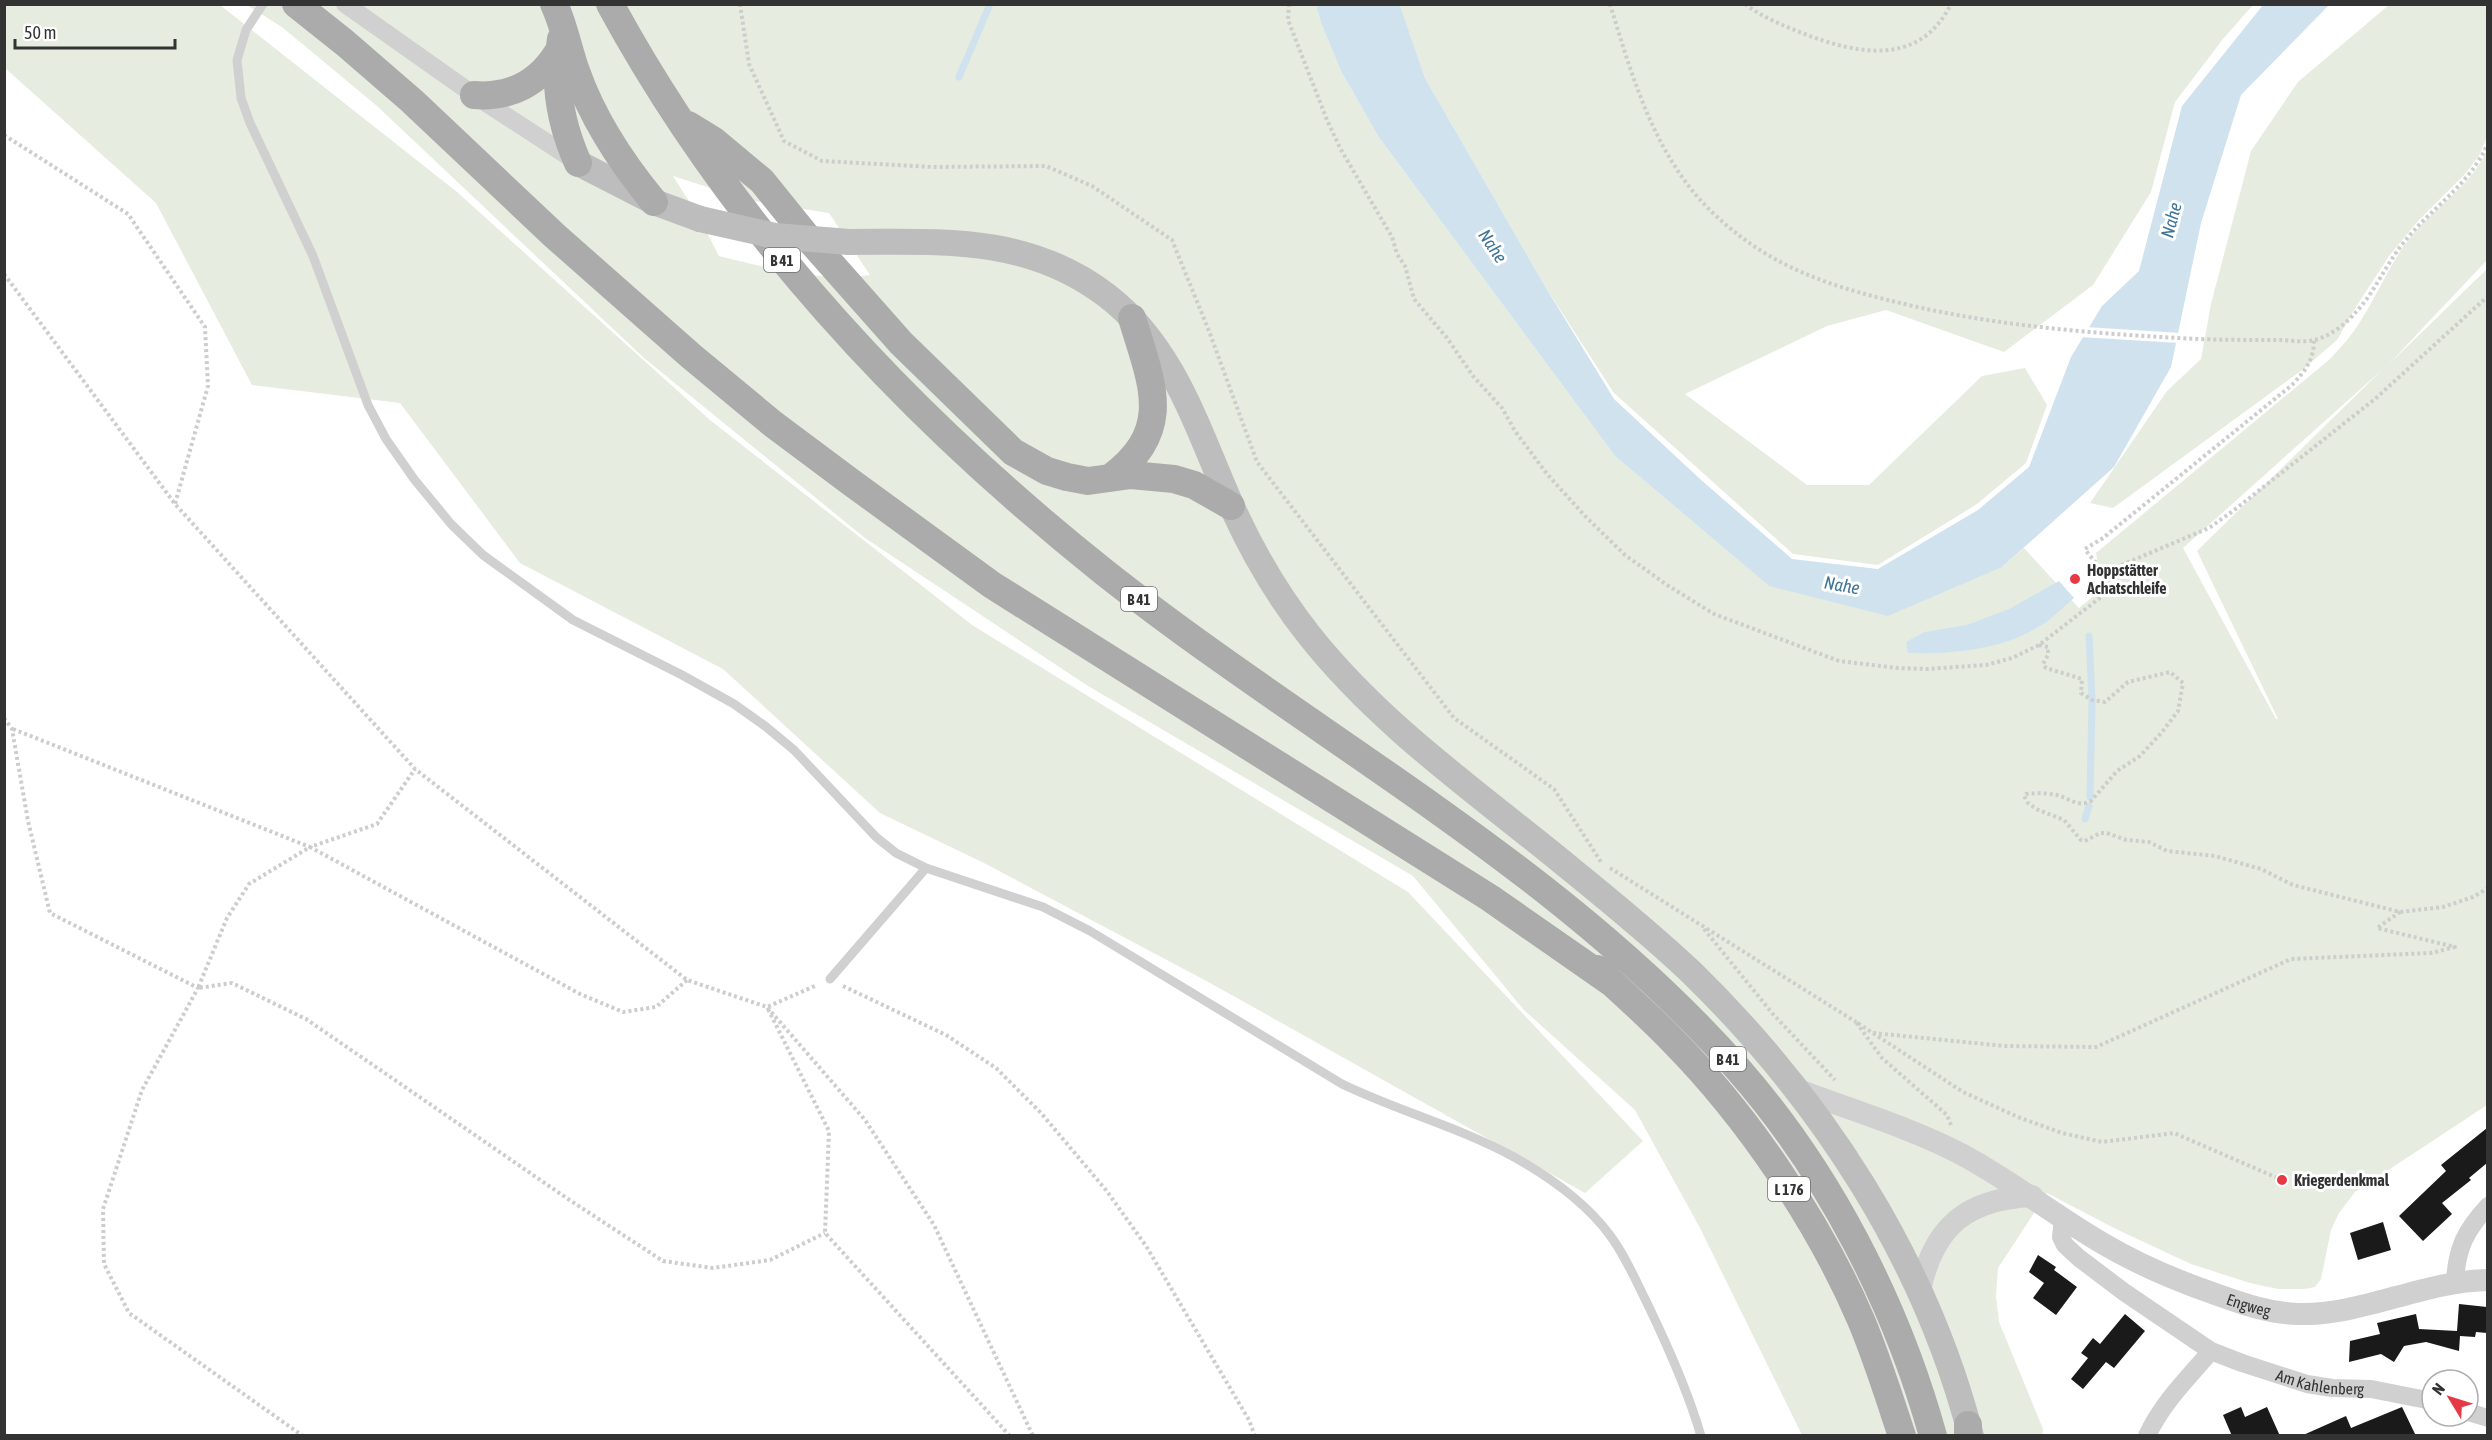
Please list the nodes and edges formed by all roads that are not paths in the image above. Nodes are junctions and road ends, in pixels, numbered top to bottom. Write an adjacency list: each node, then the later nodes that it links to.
1 (263, 4): 14 (lane)
2 (296, 4): 16 (main road)
3 (345, 4): 6 (street)
4 (610, 4): 7 (main road, B 41)
5 (558, 27): 6 (main road); 8 (main road); 9 (main road)
6 (474, 96): 8 (street)
7 (678, 120): 11 (main road); 13 (main road, B 41)
8 (578, 163): 9 (main road)
9 (654, 202): 10 (main road, bridge)
10 (1132, 318): 11 (main road); 12 (main road)
11 (1110, 478): 12 (main road)
12 (1232, 506): 17 (main road)
13 (1397, 783): 16 (main road, L 176); 29 (main road, B 41)
14 (926, 868): 15 (lane); 27 (lane)
15 (830, 980)
16 (1612, 983): 28 (main road, L 176)
17 (1796, 1089): 18 (street, Engweg); 23 (main road)
18 (2032, 1196): 20 (street, Engweg); 23 (street)
19 (2487, 1206): 22 (street)
20 (2063, 1219): 22 (street, Engweg); 24 (street, Am Kahlenberg)
21 (2487, 1280): 22 (street, Engweg)
22 (2455, 1281)
23 (1920, 1290): 26 (main road)
24 (2211, 1351): 25 (street, Am Kahlenberg); 30 (street)
25 (2420, 1399)
26 (1969, 1432)
27 (1701, 1436)
28 (1902, 1436)
29 (1933, 1436)
30 (2147, 1436)

